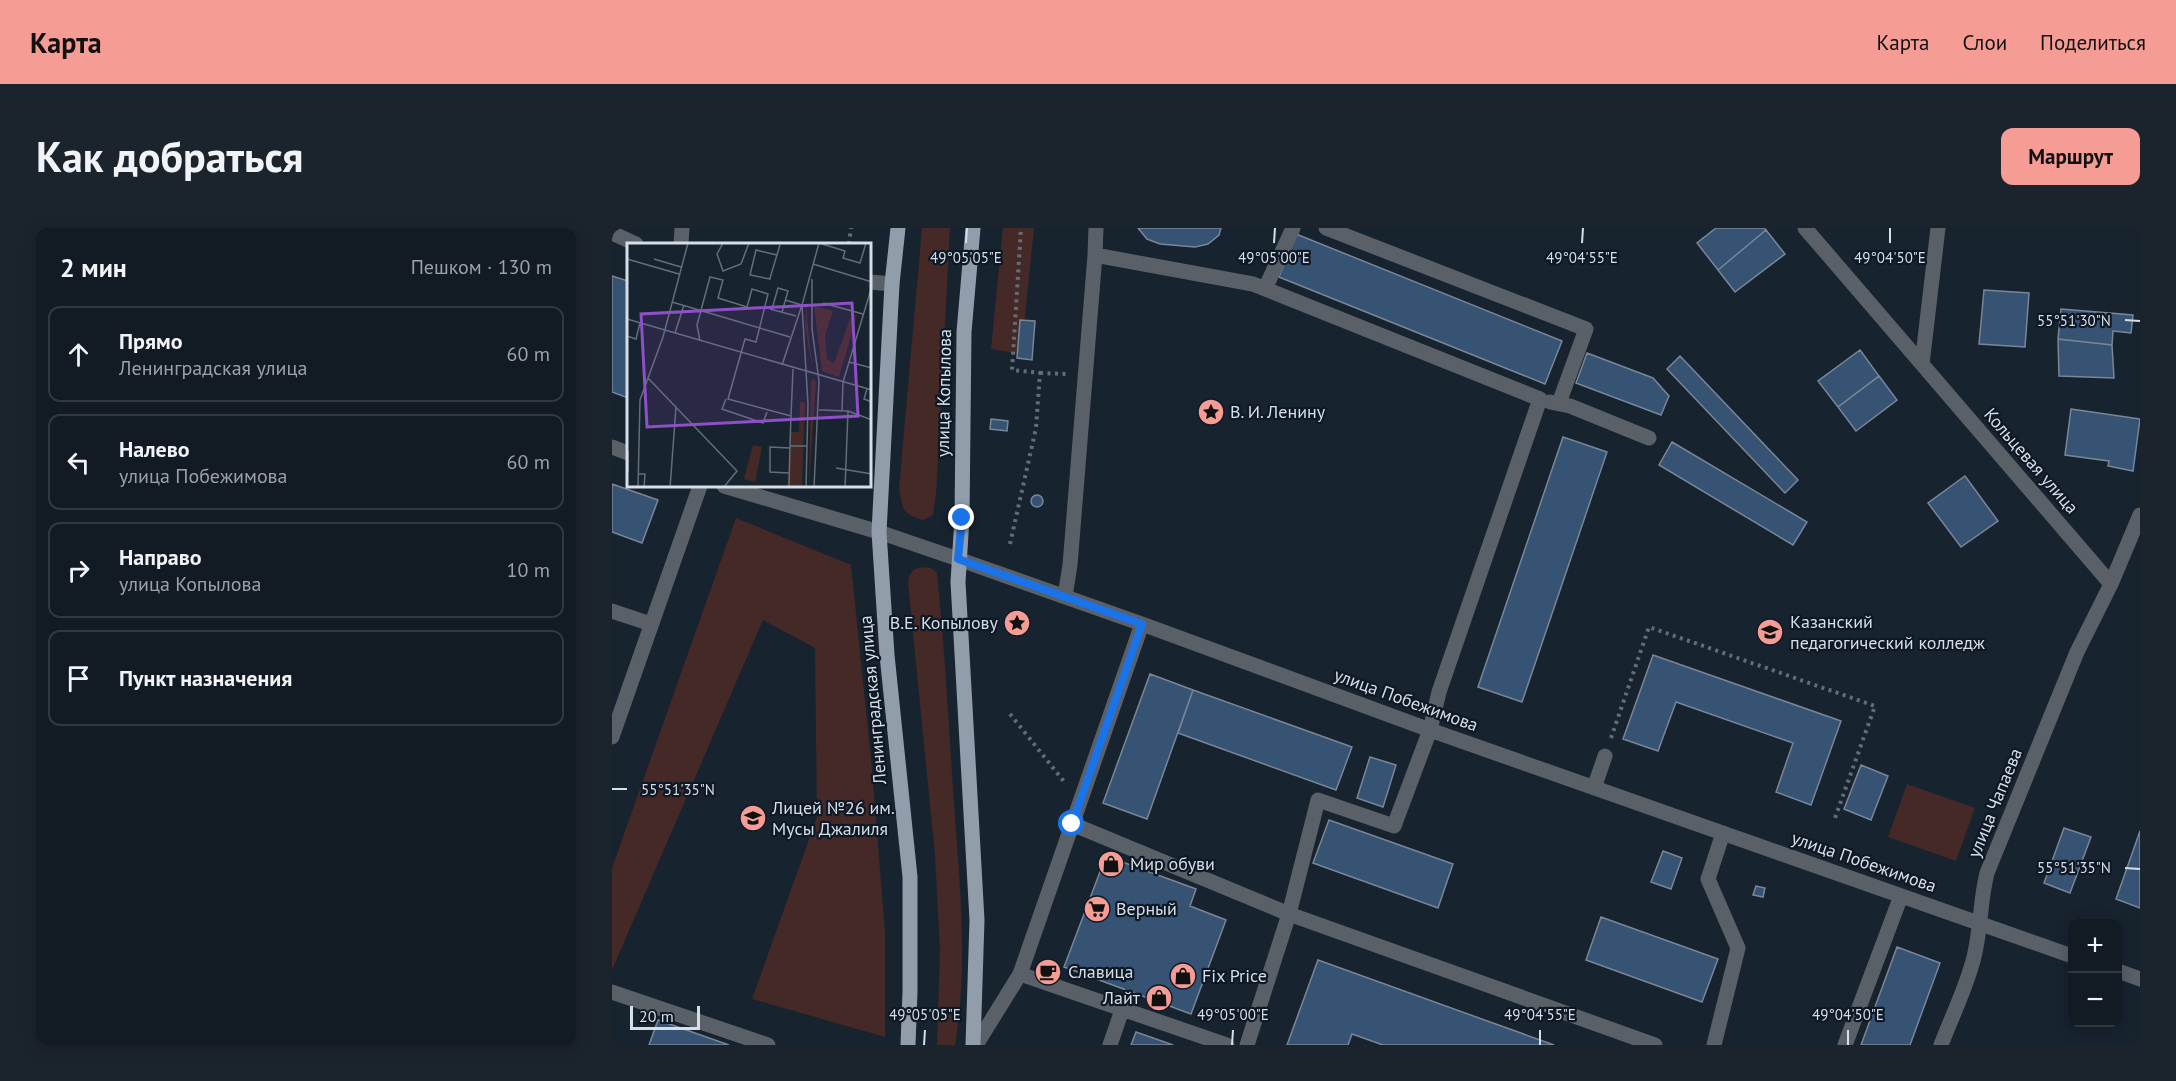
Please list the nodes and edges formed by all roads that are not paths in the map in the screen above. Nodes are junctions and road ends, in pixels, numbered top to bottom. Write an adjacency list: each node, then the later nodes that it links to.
1 (682, 228): 11 (street)
2 (898, 228): 14 (main road)
3 (973, 228): 26 (main road, улица Копылова)
4 (1096, 228): 12 (street)
5 (1293, 228): 15 (street)
6 (1326, 228): 18 (street)
7 (1805, 228): 16 (street, Кольцевая улица)
8 (1938, 228): 16 (street)
9 (612, 233): 10 (street)
10 (634, 243)
11 (681, 243)
12 (1095, 255): 15 (street); 28 (street)
13 (872, 282): 14 (street)
14 (892, 284): 25 (main road)
15 (1265, 289): 17 (street)
16 (1922, 364): 27 (street, Кольцевая улица)
17 (1540, 399): 18 (street); 32 (street)
18 (1558, 403): 19 (street)
19 (1649, 438)
20 (612, 447): 21 (street)
21 (627, 453)
22 (699, 488): 30 (street)
23 (731, 488): 25 (street, улица Побежимова)
24 (2140, 515): 27 (street, улица Чапаева)
25 (879, 532): 26 (street, улица Побежимова); 49 (main road, Ленинградская улица)
26 (958, 559): 28 (street, улица Побежимова); 50 (main road)
27 (2111, 584): 40 (street, улица Чапаева)
28 (1065, 596): 31 (street, улица Побежимова)
29 (612, 611): 30 (street)
30 (651, 624): 33 (street)
31 (1142, 624): 32 (street, улица Побежимова); 36 (street)
32 (1430, 730): 35 (street, улица Побежимова); 39 (street)
33 (612, 737)
34 (1605, 756): 35 (street)
35 (1594, 788): 37 (street, улица Побежимова)
36 (1072, 824): 39 (street); 43 (street)
37 (1723, 833): 38 (street, улица Побежимова); 55 (street)
38 (1901, 896): 40 (street, улица Побежимова); 56 (street)
39 (1289, 914): 53 (street); 54 (street)
40 (1981, 924): 41 (street, улица Побежимова); 57 (street, улица Чапаева)
41 (2068, 954)
42 (2122, 972): 44 (street)
43 (1020, 974): 46 (street); 50 (street)
44 (2140, 979)
45 (612, 992): 48 (street)
46 (1122, 1010): 47 (street); 51 (street)
47 (1191, 1039): 52 (street)
48 (768, 1045)
49 (908, 1045)
50 (975, 1045)
51 (1110, 1045)
52 (1227, 1045)
53 (1247, 1045)
54 (1655, 1045)
55 (1714, 1045)
56 (1845, 1045)
57 (1941, 1045)

